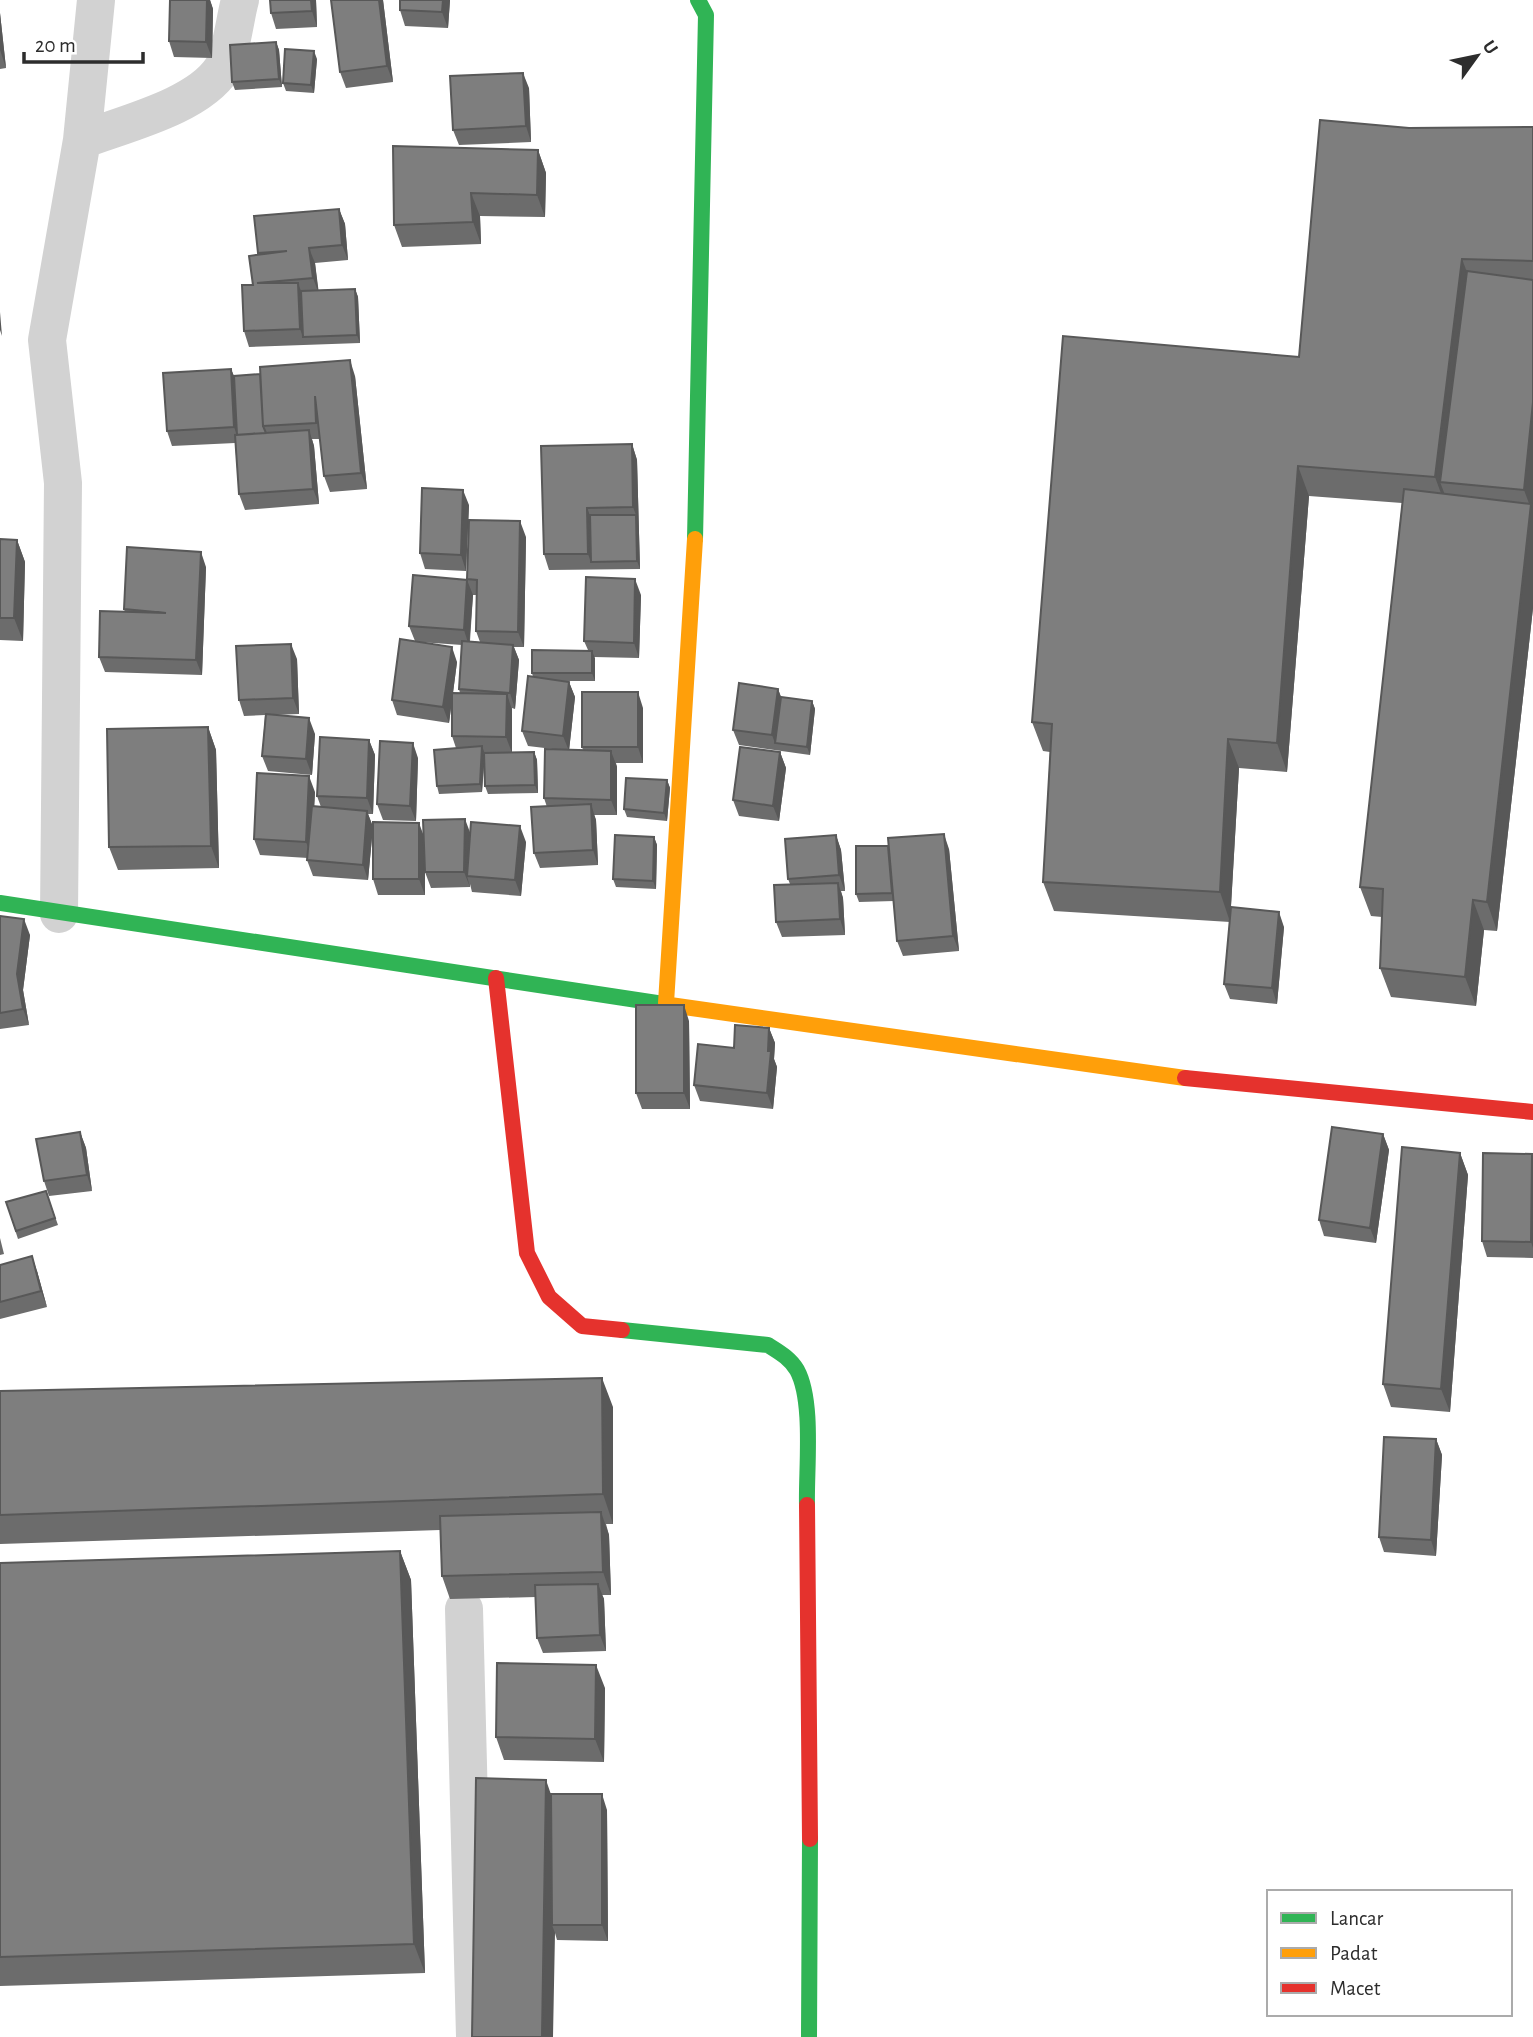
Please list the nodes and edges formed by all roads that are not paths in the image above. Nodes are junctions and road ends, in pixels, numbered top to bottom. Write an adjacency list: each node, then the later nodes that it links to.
1 (96, 0): 4 (street)
2 (240, 0): 4 (street)
3 (698, 0): 8 (street)
4 (82, 140): 6 (street)
5 (0, 903): 6 (street)
6 (60, 915): 7 (street)
7 (496, 978): 8 (street); 12 (street)
8 (666, 1003): 9 (street)
9 (1533, 1112)
10 (464, 1609): 11 (street)
11 (475, 2037)
12 (809, 2037)

